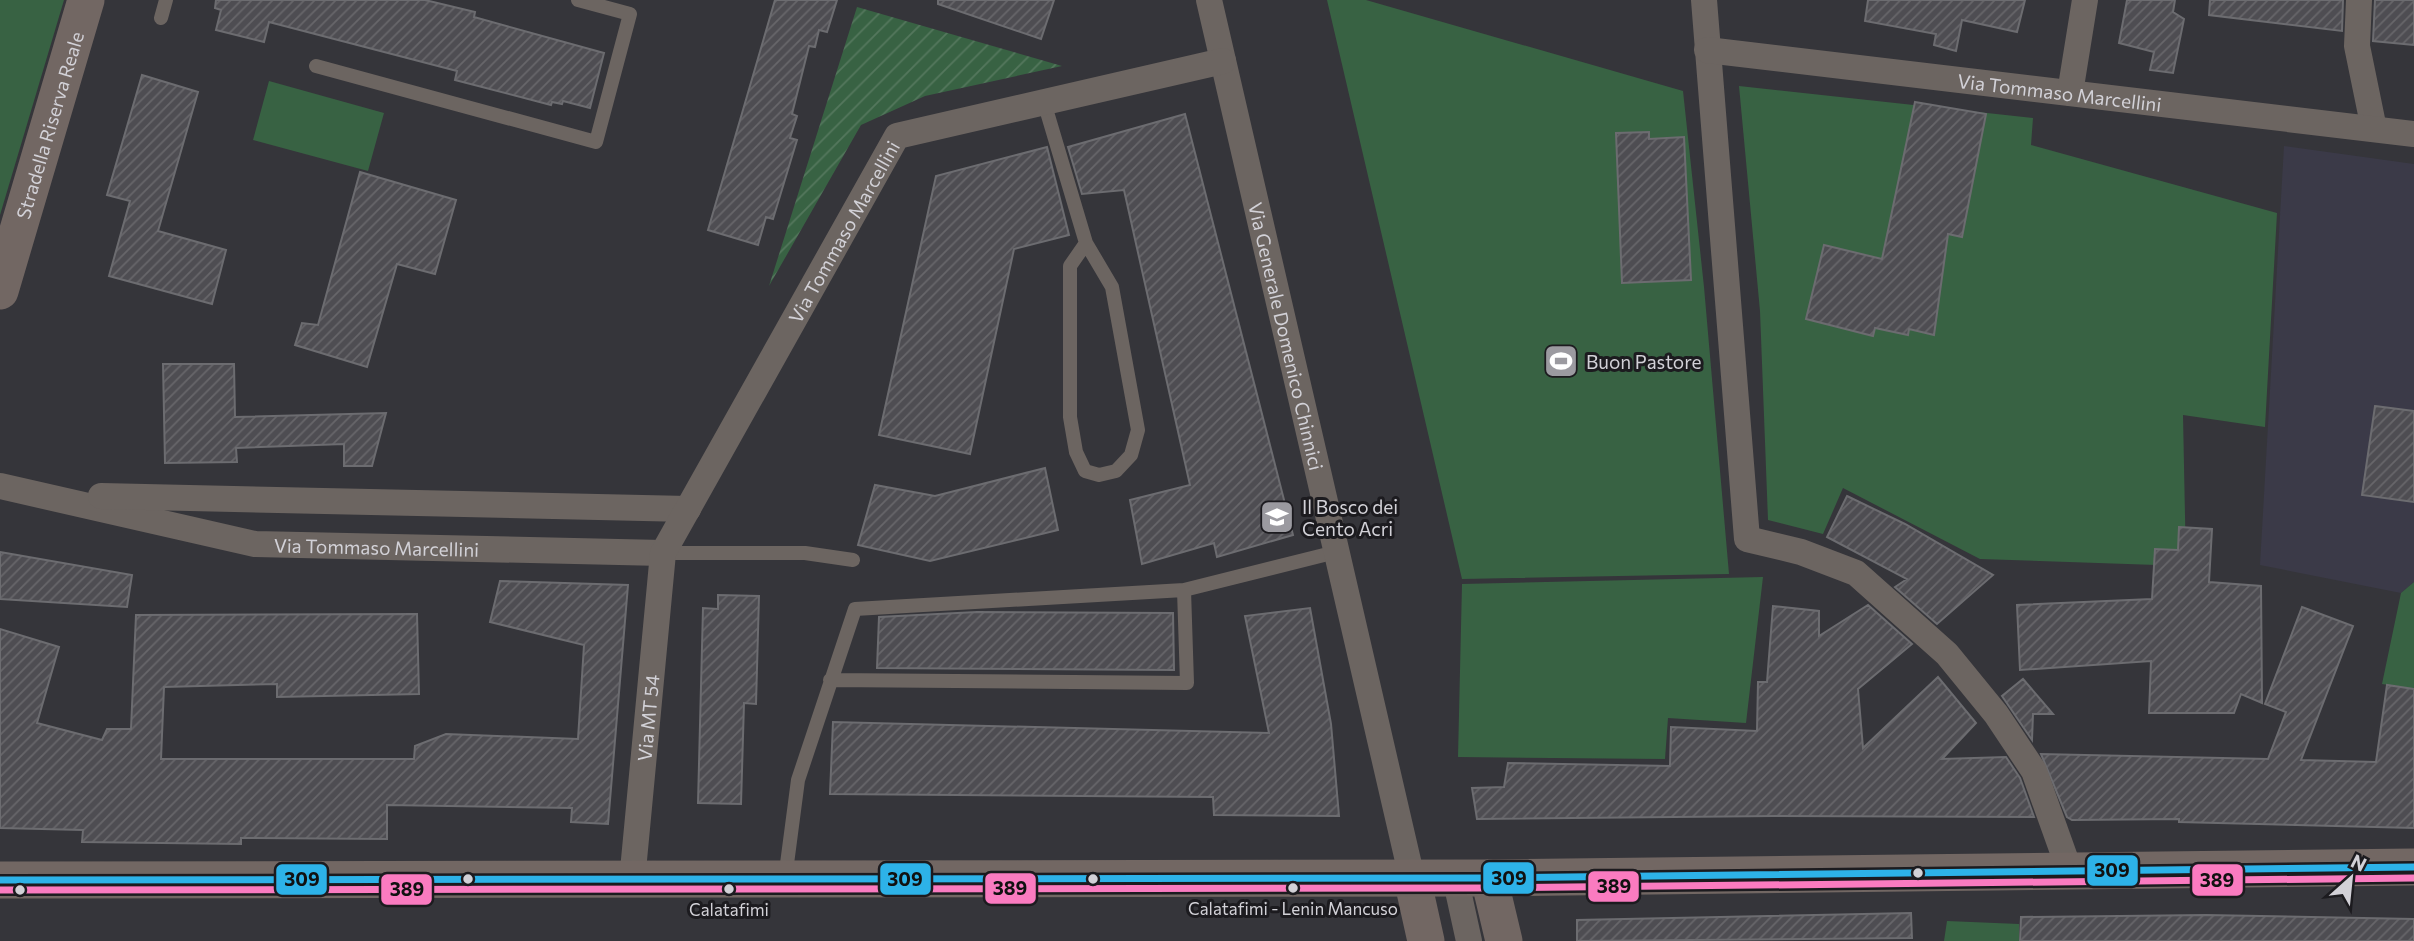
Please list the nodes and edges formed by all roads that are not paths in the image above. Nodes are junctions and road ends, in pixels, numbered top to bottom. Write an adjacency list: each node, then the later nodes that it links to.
1 (86, 0): 17 (main road, Stradella Riserva Reale)
2 (166, 0): 8 (lane)
3 (578, 0): 11 (lane)
4 (1209, 0): 10 (street, Via Generale Domenico Chinnici)
5 (1704, 0): 9 (street)
6 (2085, 0): 12 (street)
7 (2359, 0): 14 (street)
8 (161, 18)
9 (1707, 50): 12 (street, Via Tommaso Marcellini); 27 (street)
10 (1223, 61): 13 (street, Via Tommaso Marcellini); 21 (street, Via Generale Domenico Chinnici)
11 (316, 66)
12 (2070, 93): 14 (street, Via Tommaso Marcellini)
13 (1044, 102): 16 (lane); 20 (street, Via Tommaso Marcellini)
14 (2374, 129): 15 (street, Via Tommaso Marcellini)
15 (2414, 134)
16 (1086, 243): 16 (lane)
17 (0, 291)
18 (0, 486): 19 (street, Via Tommaso Marcellini)
19 (47, 496): 20 (street, Via Tommaso Marcellini); 22 (street, Via Tommaso Marcellini)
20 (688, 509): 22 (street, Via Tommaso Marcellini)
21 (1336, 552): 24 (lane); 29 (street, Via Generale Domenico Chinnici)
22 (663, 553): 23 (lane); 32 (street, Via MT 54)
23 (853, 560)
24 (1184, 590): 25 (lane); 25 (lane)
25 (830, 680): 31 (lane)
26 (2414, 867): 27 (main road)
27 (2069, 869): 28 (main road)
28 (1472, 877): 29 (main road); 34 (street); 35 (main road)
29 (1412, 878): 31 (main road); 33 (main road)
30 (0, 880): 32 (main road)
31 (785, 880): 32 (main road)
32 (632, 881)
33 (1426, 941)
34 (1469, 941)
35 (1504, 941)

